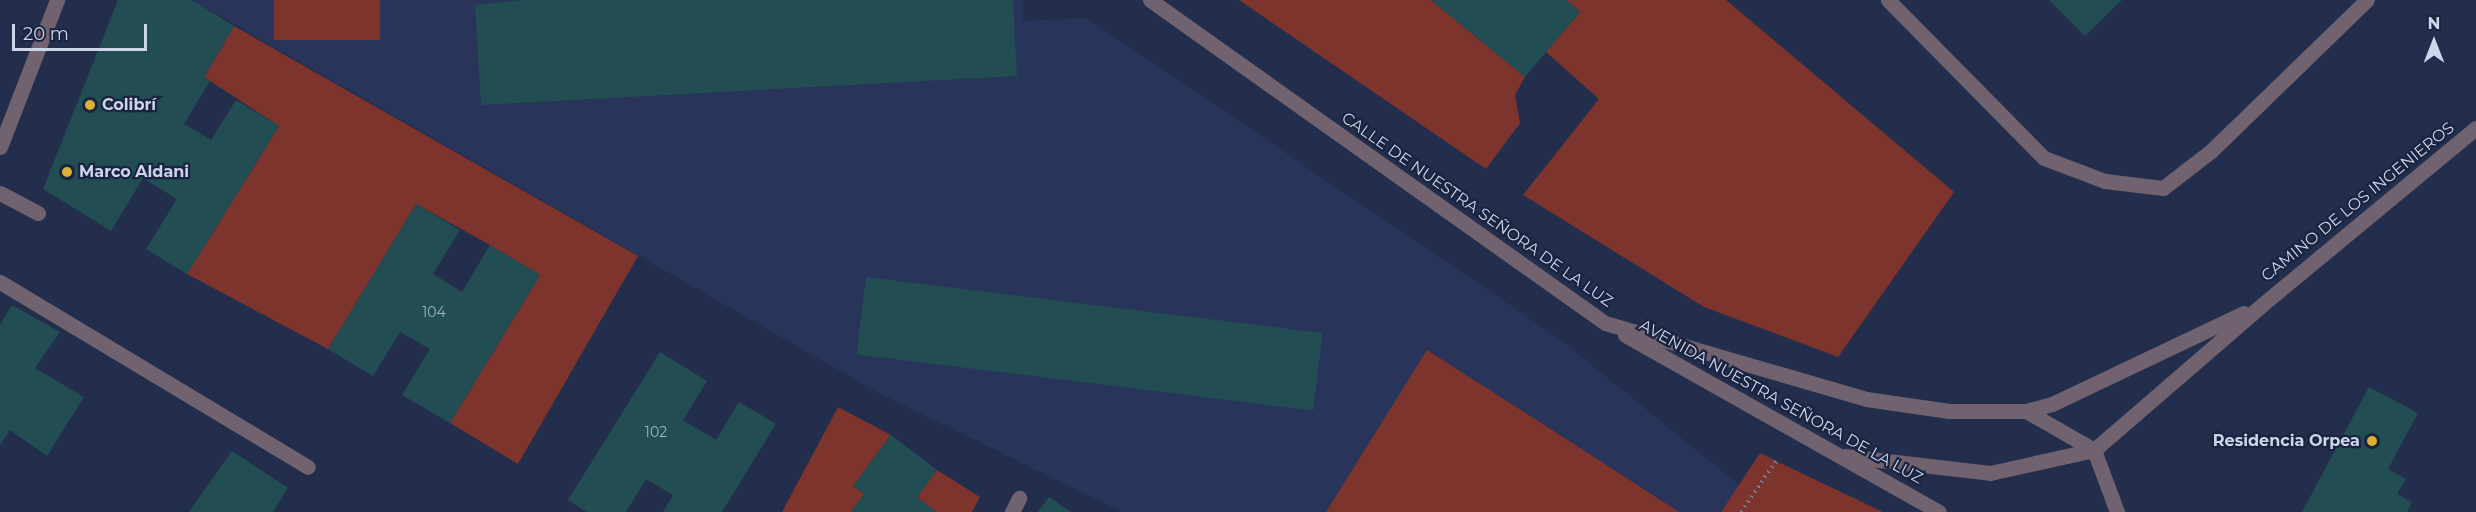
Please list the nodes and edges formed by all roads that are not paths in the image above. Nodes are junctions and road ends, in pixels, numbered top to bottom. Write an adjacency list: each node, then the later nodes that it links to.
1 (57, 0): 6 (street)
2 (1150, 0): 11 (street, CALLE DE NUESTRA SEÑORA DE LA LUZ)
3 (1888, 0): 4 (street)
4 (2367, 0)
5 (2476, 128): 10 (street, CAMINO DE LOS INGENIEROS)
6 (0, 147)
7 (0, 193): 8 (street)
8 (38, 213)
9 (0, 282): 15 (street)
10 (2263, 303): 12 (street, CAMINO DE LOS INGENIEROS); 13 (street, CAMINO DE LOS INGENIEROS)
11 (1605, 323): 12 (street, CALLE DE NUESTRA SEÑORA DE LA LUZ); 14 (street, AVENIDA NUESTRA SEÑORA DE LA LUZ)
12 (2026, 411): 13 (street, CALLE DE NUESTRA SEÑORA DE LA LUZ)
13 (2094, 450): 14 (street, CAMINO DE LOS INGENIEROS); 17 (street)
14 (1844, 456): 16 (street, AVENIDA NUESTRA SEÑORA DE LA LUZ)
15 (308, 467)
16 (1940, 512)
17 (2117, 512)

